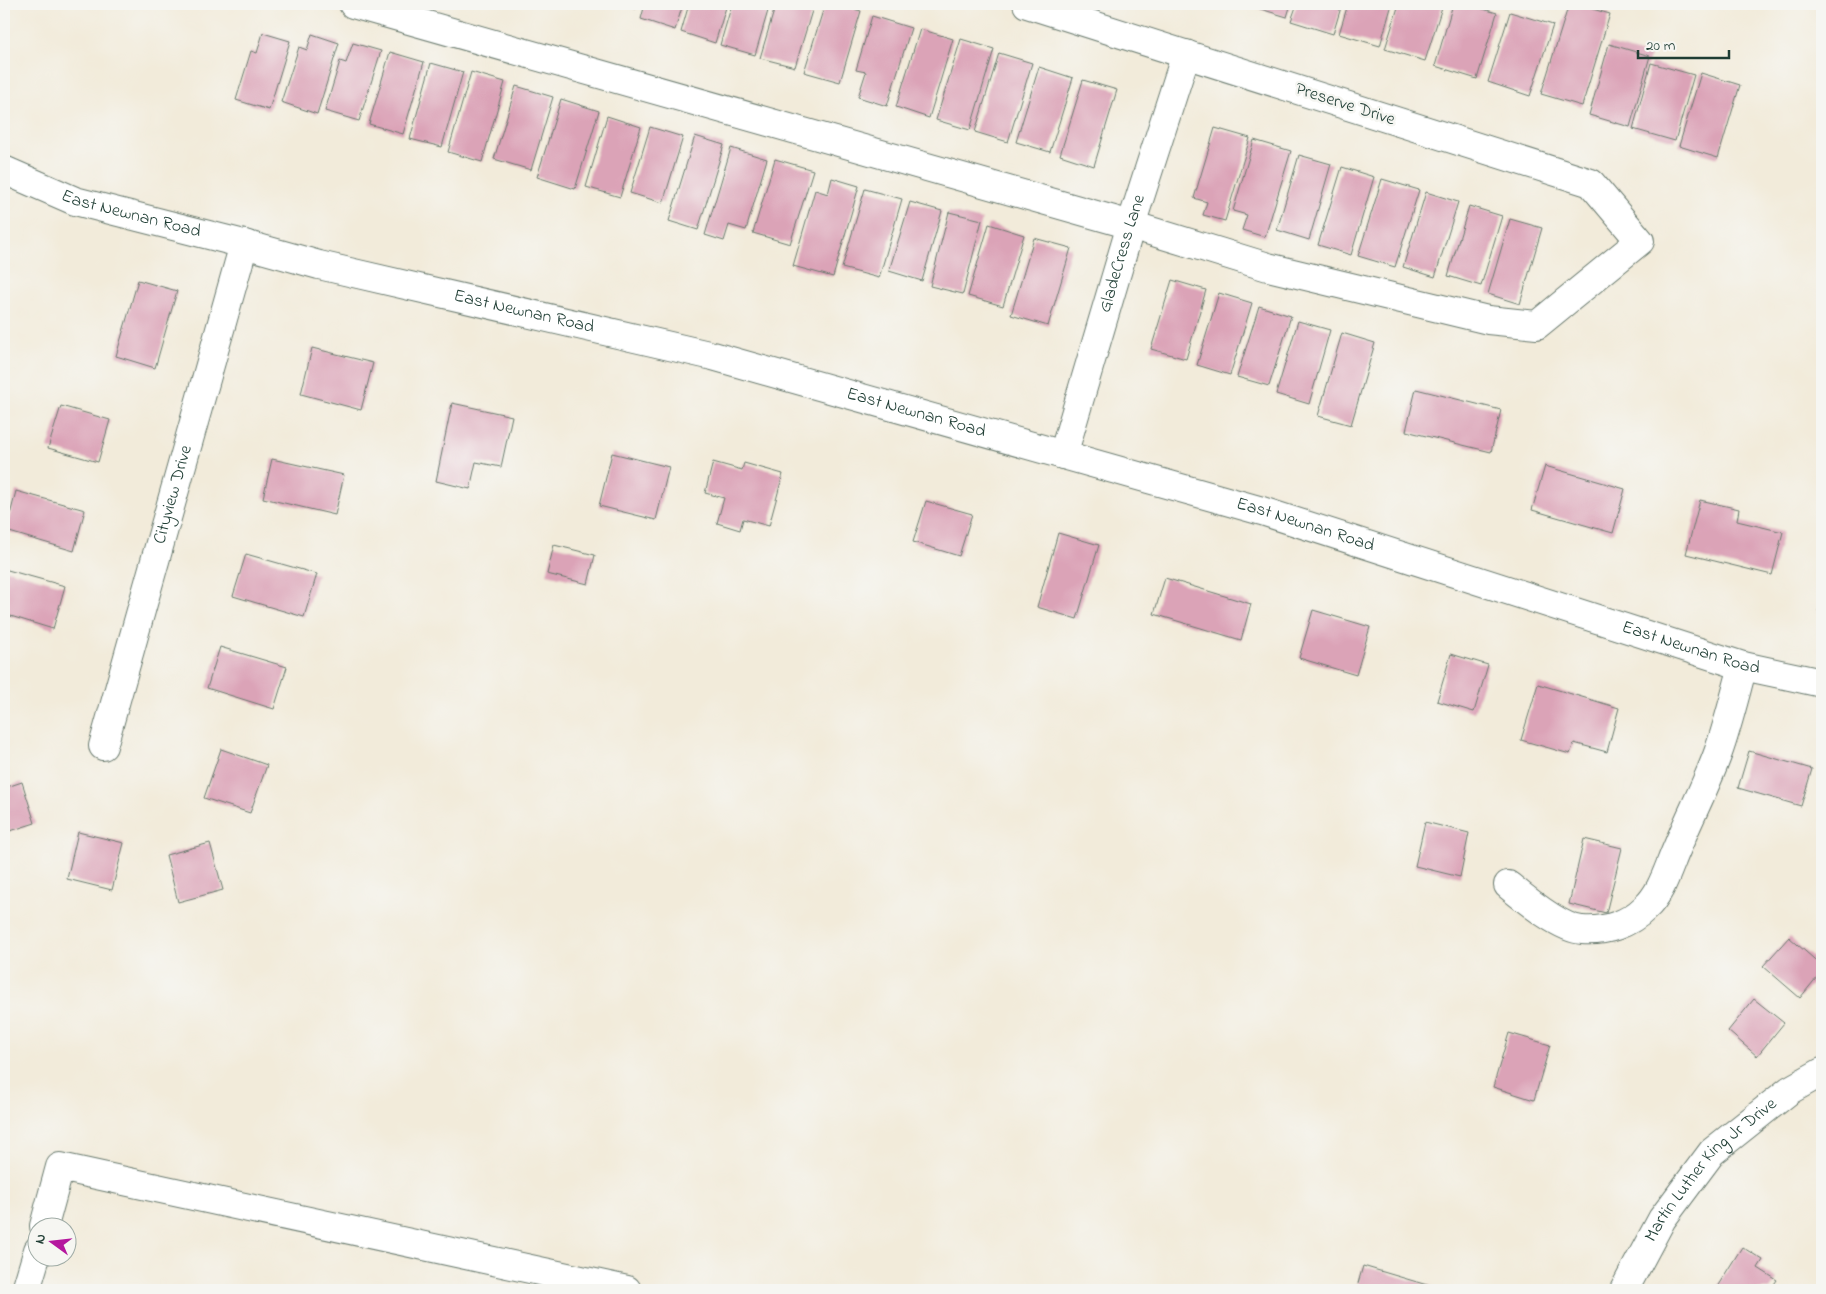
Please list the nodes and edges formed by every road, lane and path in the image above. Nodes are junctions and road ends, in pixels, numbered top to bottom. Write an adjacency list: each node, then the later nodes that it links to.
1 (353, 4): 5 (street)
2 (1027, 4): 3 (street, Preserve Drive)
3 (1186, 54): 5 (street, GladeCress Lane); 5 (street, Preserve Drive)
4 (4, 170): 6 (street, East Newnan Road)
5 (1131, 225): 7 (street, GladeCress Lane)
6 (244, 244): 7 (street, East Newnan Road); 10 (street, Cityview Drive)
7 (1062, 455): 8 (street, East Newnan Road)
8 (1743, 666): 9 (street, East Newnan Road); 11 (street)
9 (1822, 683)
10 (103, 746)
11 (1508, 885)
12 (1822, 1072): 17 (street, Martin Luther King Jr Drive)
13 (47, 1216): 16 (street)
14 (33, 1266): 15 (street)
15 (26, 1290)
16 (627, 1290)
17 (1624, 1290)

